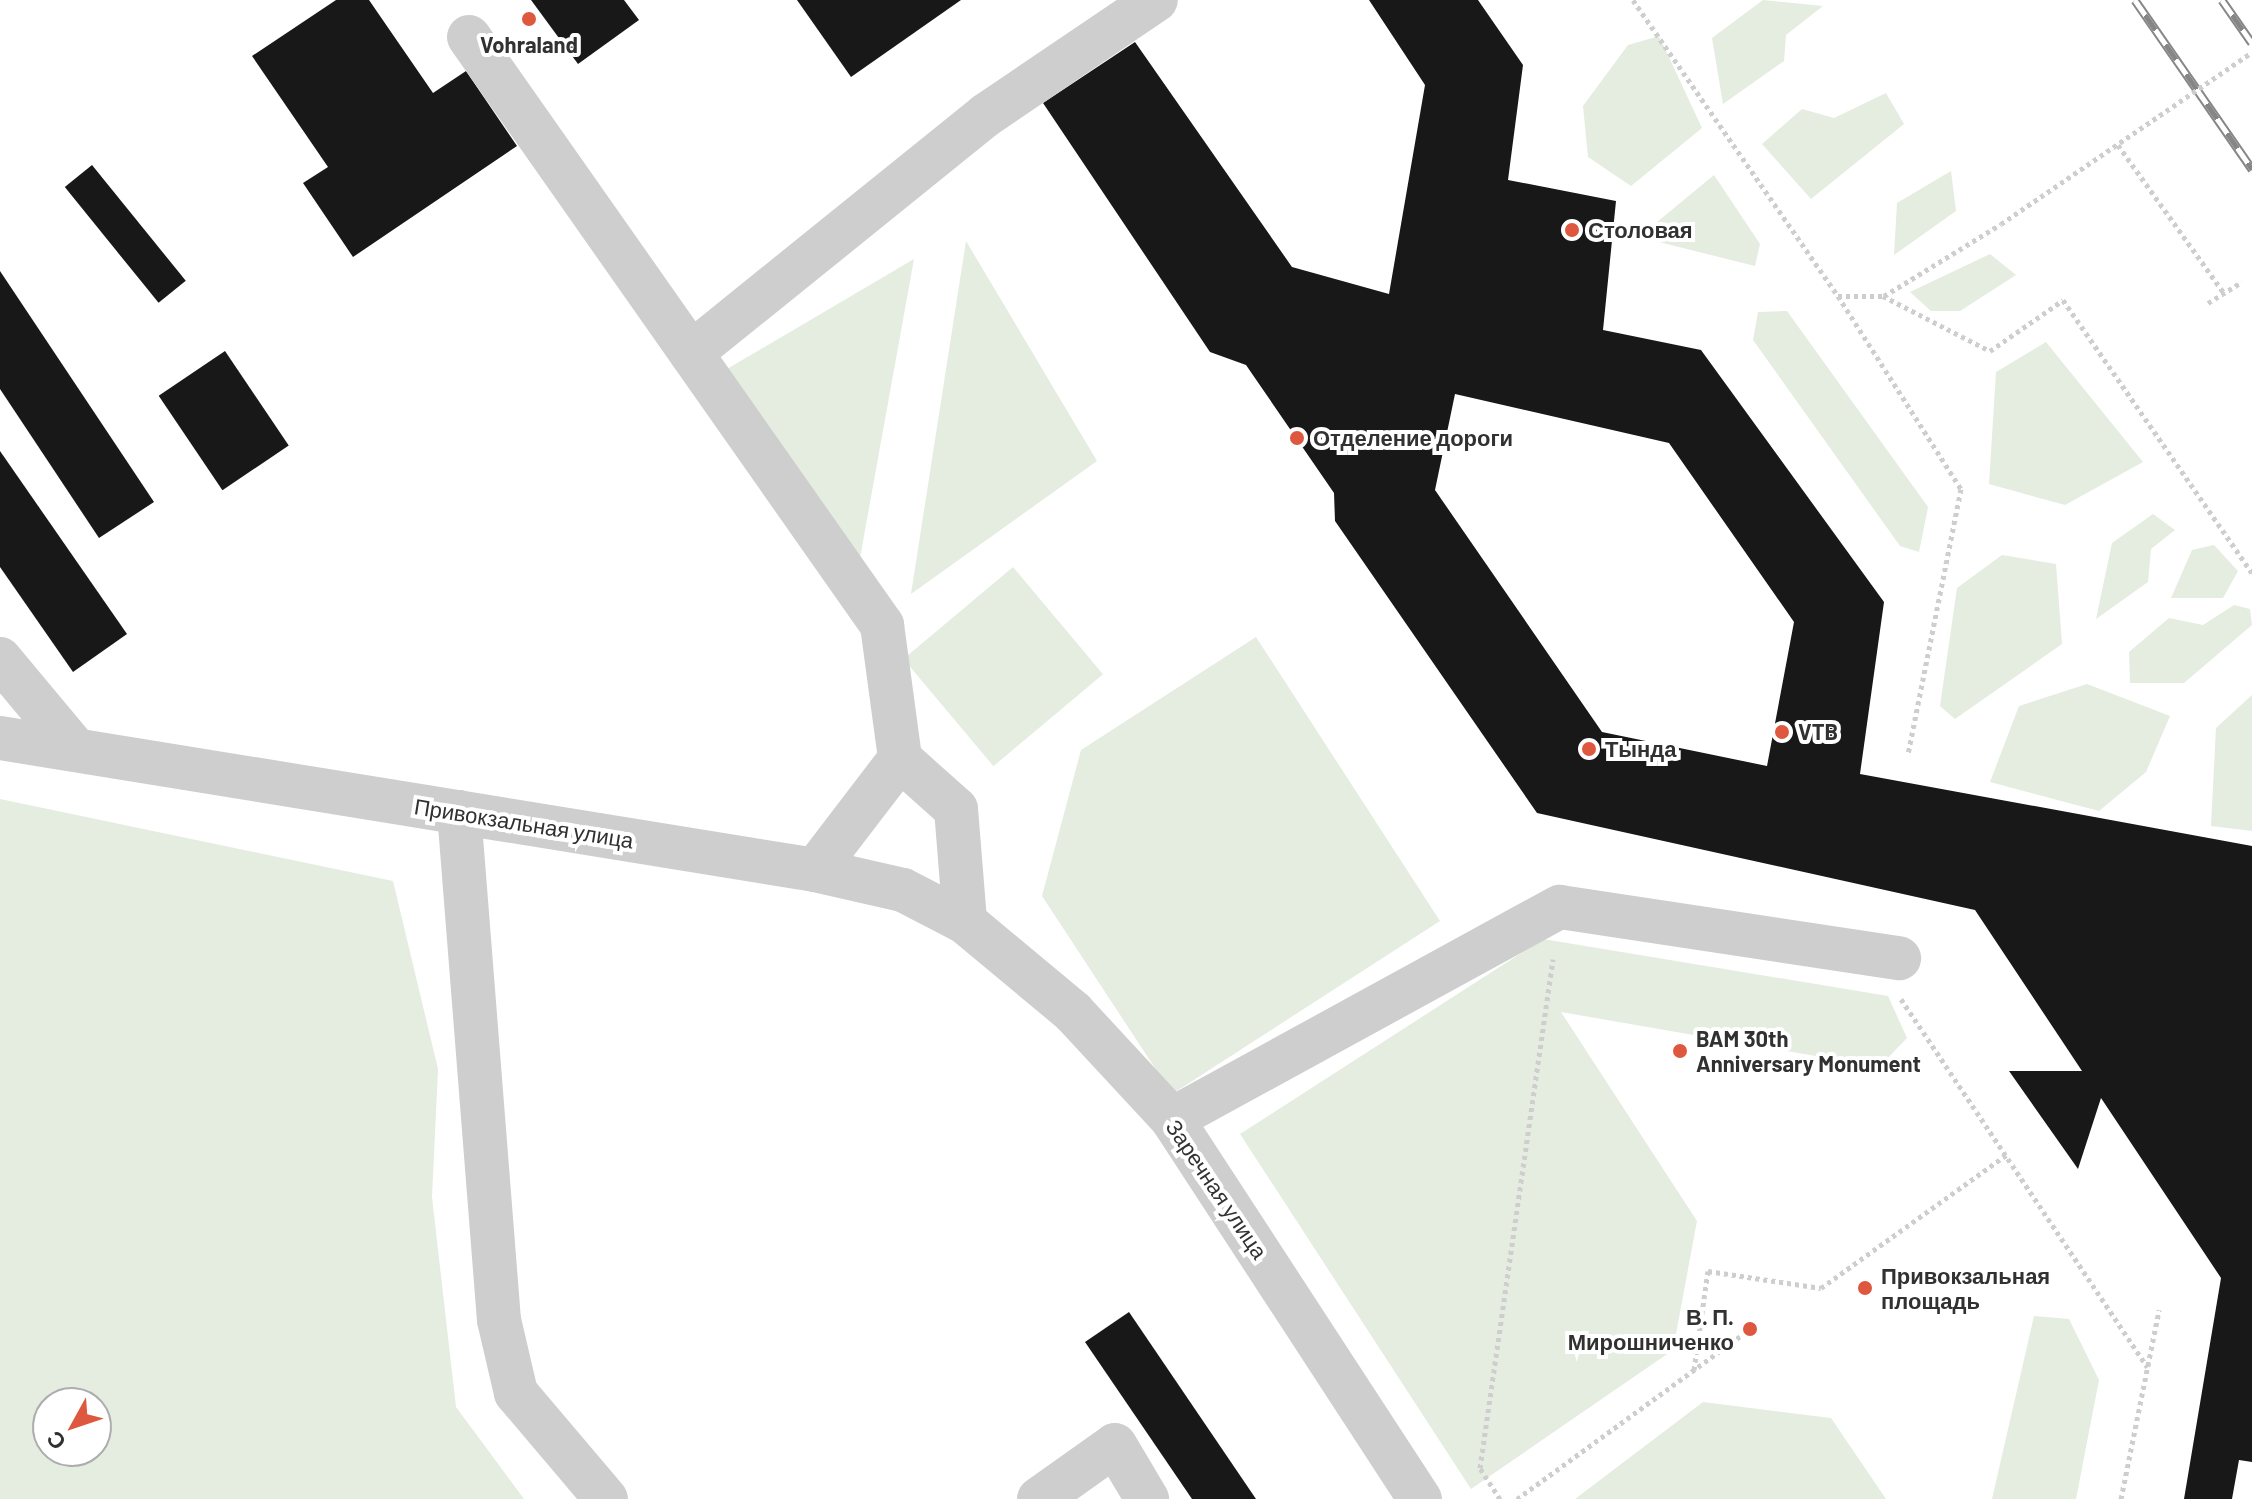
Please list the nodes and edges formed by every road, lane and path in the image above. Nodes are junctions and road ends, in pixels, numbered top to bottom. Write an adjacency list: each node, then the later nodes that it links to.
1 (1156, 0): 11 (street)
2 (1633, 0): 8 (path)
3 (469, 37): 11 (street)
4 (2252, 52): 5 (path, bridge)
5 (2118, 145): 7 (path); 9 (path, bridge)
6 (2242, 282): 7 (path)
7 (2224, 293): 10 (path)
8 (1838, 296): 9 (path); 16 (path)
9 (1883, 296): 12 (path)
10 (2208, 303)
11 (691, 353): 17 (street)
12 (2252, 573)
13 (0, 659): 15 (street)
14 (0, 738): 15 (street, Привокзальная улица)
15 (75, 749): 18 (street, Привокзальная улица)
16 (1908, 754)
17 (900, 759): 19 (street); 21 (street)
18 (459, 812): 19 (street, Привокзальная улица); 29 (street)
19 (815, 870): 21 (street, Привокзальная улица)
20 (1560, 907): 22 (street); 23 (street); 33 (path)
21 (965, 922): 23 (street, Заречная улица)
22 (1885, 956): 24 (path)
23 (1172, 1119): 32 (street, Заречная улица)
24 (2006, 1155): 27 (path); 28 (path)
25 (2159, 1310): 27 (path)
26 (1750, 1329): 28 (path)
27 (2147, 1367): 35 (path)
28 (1694, 1370): 34 (path)
29 (606, 1499)
30 (1039, 1499): 31 (street)
31 (1147, 1499)
32 (1420, 1499)
33 (1500, 1499)
34 (1517, 1499)
35 (2121, 1499)

